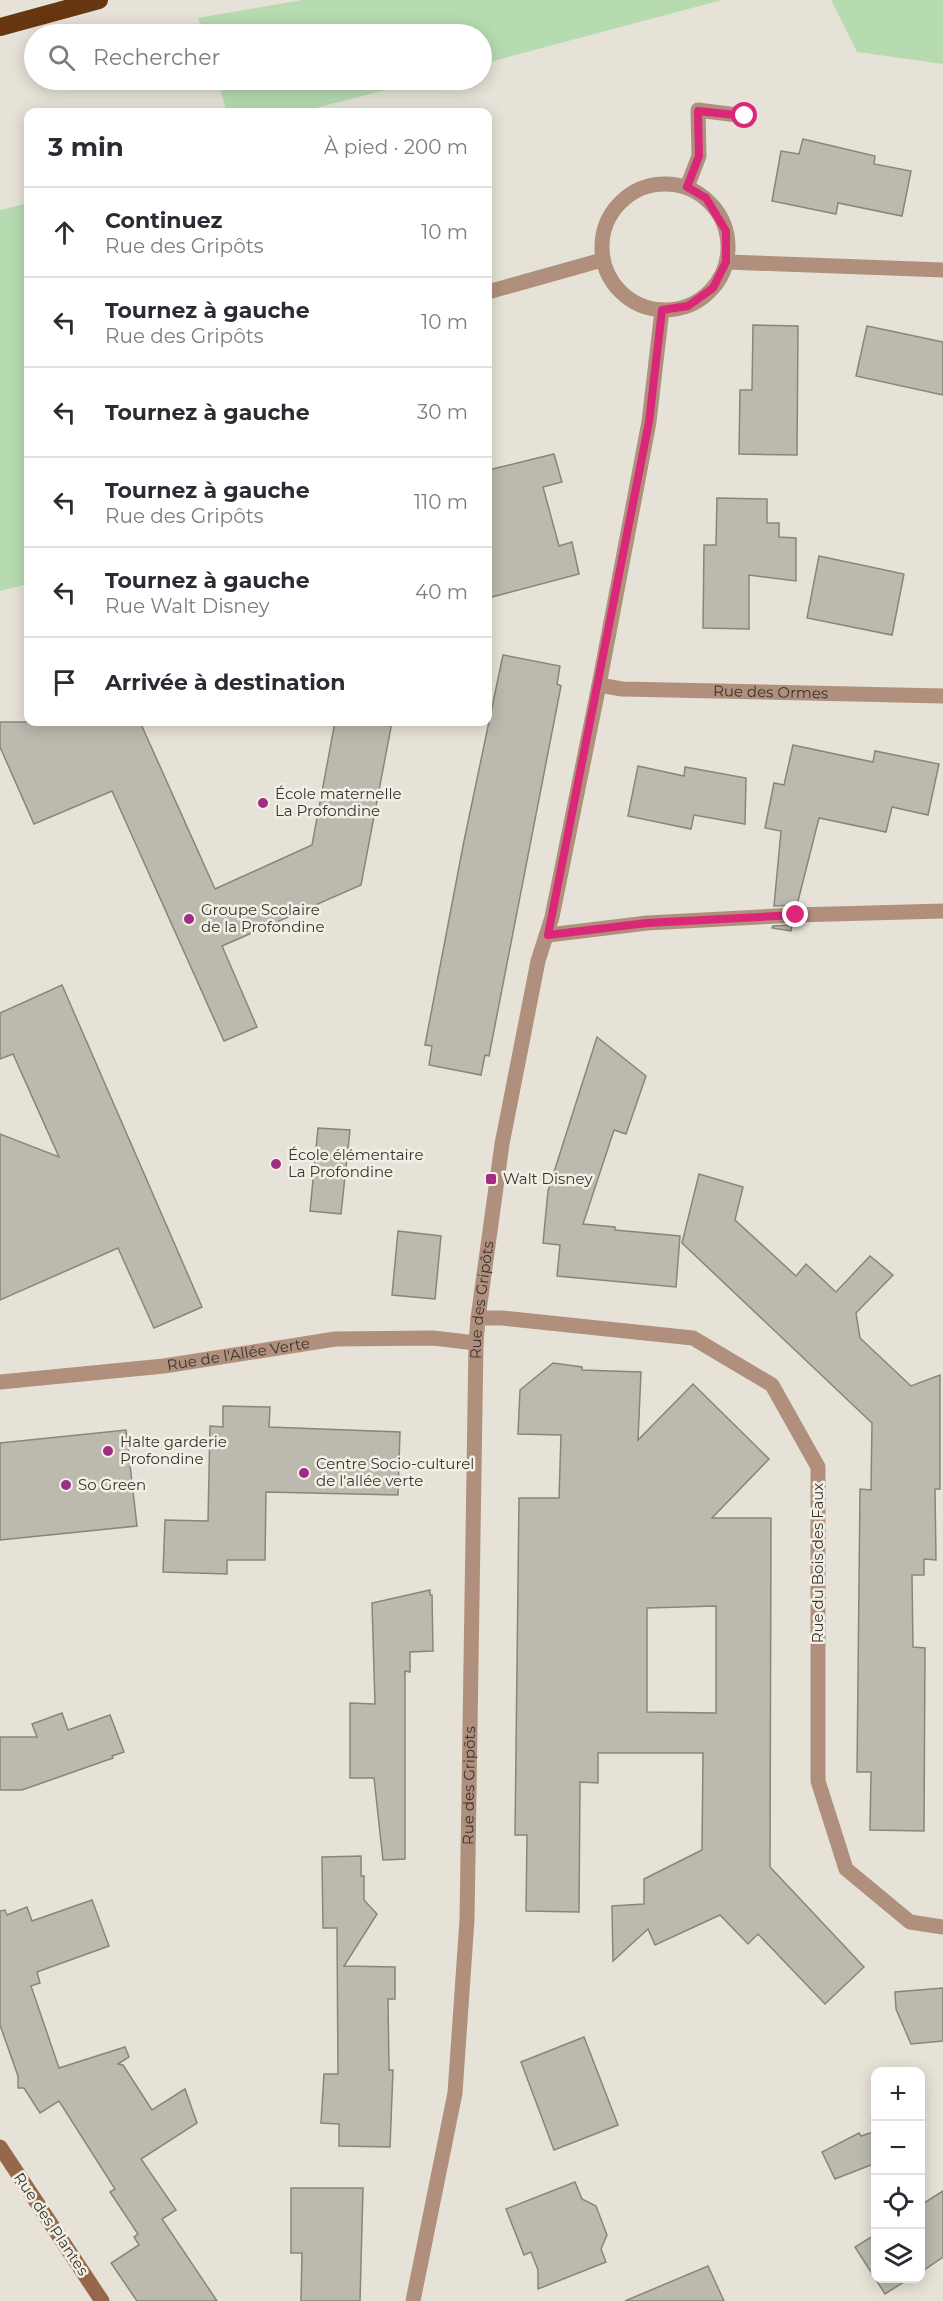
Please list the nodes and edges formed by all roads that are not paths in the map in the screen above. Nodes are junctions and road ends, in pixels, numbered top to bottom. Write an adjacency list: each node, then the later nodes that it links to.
1 (99, 0): 2 (highway)
2 (0, 27)
3 (745, 116): 4 (street)
4 (687, 187): 5 (street); 6 (street)
5 (602, 260): 8 (street); 9 (street)
6 (726, 262): 7 (street); 9 (street)
7 (943, 270)
8 (492, 291)
9 (662, 310): 10 (street, Rue des Gripôts)
10 (599, 685): 11 (street, Rue des Ormes); 13 (street, Rue des Gripôts)
11 (943, 696)
12 (943, 911): 13 (street)
13 (548, 935): 14 (street, Rue des Gripôts)
14 (478, 1318): 15 (street, Rue des Gripôts); 17 (street, Rue du Bois des Faux)
15 (476, 1343): 16 (street, Rue de l'Allée Verte); 20 (street, Rue des Gripôts)
16 (0, 1382)
17 (943, 1927)
18 (0, 2147): 19 (street, Rue des Plantes)
19 (102, 2301)
20 (414, 2301)

